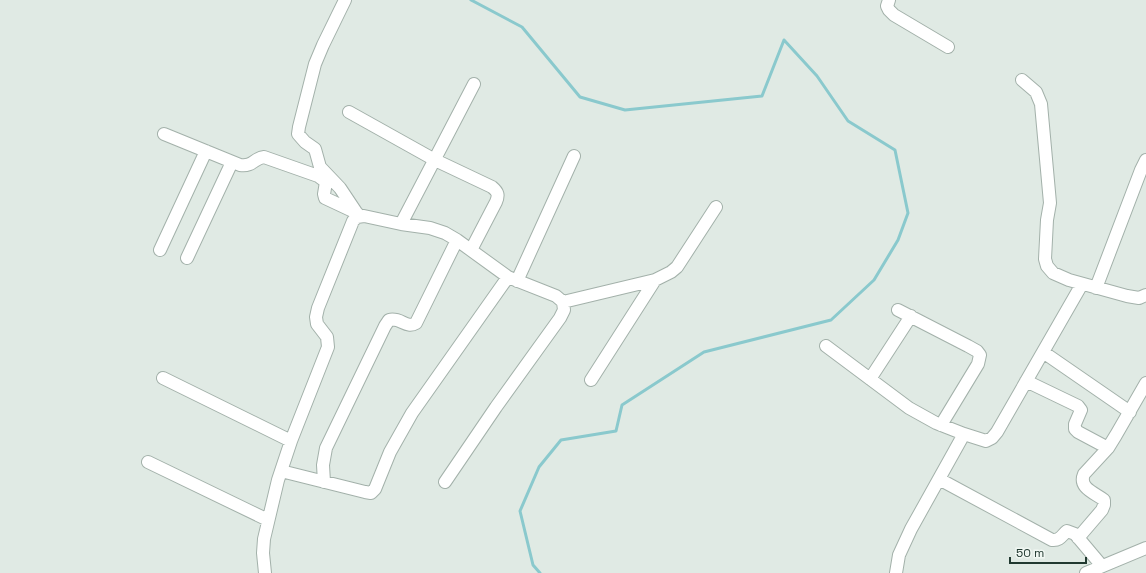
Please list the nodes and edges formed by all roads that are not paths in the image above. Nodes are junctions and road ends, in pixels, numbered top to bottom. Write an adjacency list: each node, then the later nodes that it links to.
1 (346, 0): 14 (street)
2 (889, 0): 3 (street)
3 (948, 47)
4 (1022, 80): 22 (street)
5 (474, 84): 10 (street)
6 (349, 112): 10 (street)
7 (164, 134): 8 (street)
8 (206, 151): 12 (street); 17 (street)
9 (574, 156): 20 (street)
10 (435, 160): 15 (street); 18 (street)
11 (1146, 160): 23 (street)
12 (232, 162): 14 (street); 19 (street)
13 (716, 207): 21 (street)
14 (360, 214): 15 (street); 38 (street)
15 (401, 224): 16 (street)
16 (457, 240): 18 (street); 43 (street)
17 (160, 250)
18 (471, 250): 20 (street)
19 (187, 258)
20 (512, 279): 25 (street); 43 (street)
21 (655, 280): 25 (street); 32 (street)
22 (1082, 284): 23 (street); 29 (street)
23 (1096, 288): 24 (street)
24 (1146, 295)
25 (563, 302): 44 (street)
26 (898, 310): 27 (street)
27 (911, 316): 31 (street); 36 (street)
28 (826, 346): 31 (street)
29 (1043, 352): 33 (street); 35 (street)
30 (164, 378): 38 (street)
31 (870, 379): 36 (street)
32 (591, 380)
33 (1026, 381): 37 (street); 39 (street)
34 (1146, 383): 35 (street)
35 (1130, 412): 39 (street)
36 (941, 425): 37 (street)
37 (964, 434): 42 (street)
38 (291, 441): 41 (street)
39 (1108, 448): 46 (street)
40 (148, 462): 45 (street)
41 (281, 471): 43 (street); 45 (street)
42 (939, 479): 46 (street); 50 (street)
43 (324, 482)
44 (445, 482)
45 (268, 520): 49 (street)
46 (1078, 538): 48 (street)
47 (1145, 551): 48 (street)
48 (1102, 566): 51 (street)
49 (265, 573)
50 (896, 573)
51 (1086, 573)

